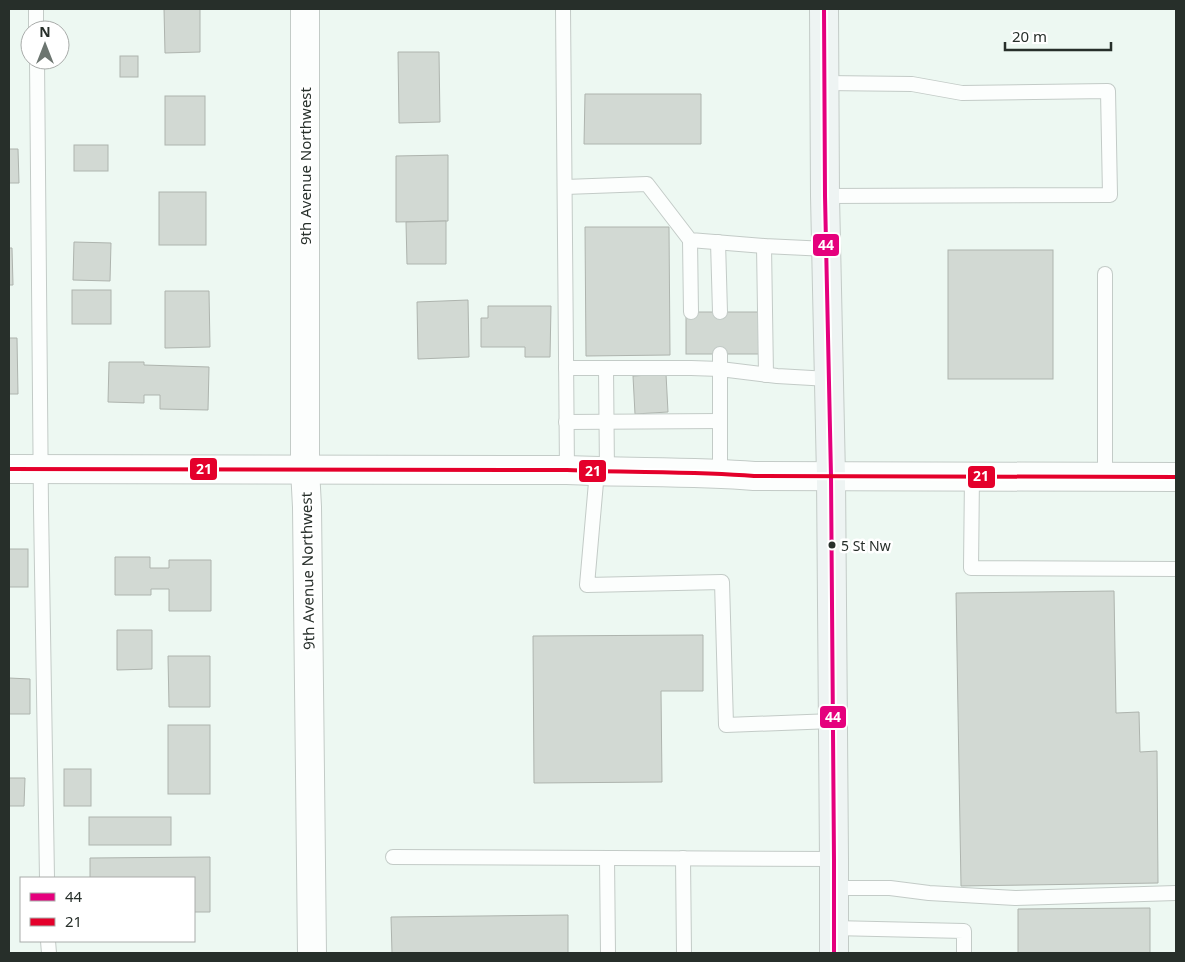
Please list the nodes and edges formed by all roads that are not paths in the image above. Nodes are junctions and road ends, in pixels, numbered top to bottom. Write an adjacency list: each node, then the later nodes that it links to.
1 (305, 9): 26 (street, 9th Avenue Northwest)
2 (563, 9): 6 (lane)
3 (824, 9): 5 (street)
4 (37, 70): 25 (lane)
5 (825, 82): 7 (street); 7 (lane)
6 (565, 187): 8 (lane); 16 (lane)
7 (825, 196): 11 (street)
8 (690, 240): 9 (lane); 13 (lane)
9 (718, 242): 10 (lane); 14 (lane)
10 (764, 246): 11 (lane); 19 (lane)
11 (827, 249): 20 (street)
12 (1105, 274): 32 (lane)
13 (690, 312)
14 (720, 312)
15 (720, 354): 18 (lane)
16 (566, 368): 17 (lane); 21 (lane)
17 (606, 368): 18 (lane); 22 (lane)
18 (720, 369): 19 (lane); 23 (lane)
19 (766, 375): 20 (lane)
20 (828, 379): 30 (street)
21 (566, 422): 22 (lane); 27 (lane)
22 (607, 422): 23 (lane); 28 (lane)
23 (720, 422): 29 (lane)
24 (9, 469): 25 (street)
25 (41, 469): 26 (street); 40 (lane)
26 (305, 469): 27 (street); 44 (street, 9th Avenue Northwest)
27 (567, 470): 28 (street)
28 (602, 472): 29 (street); 35 (lane)
29 (720, 473): 30 (street)
30 (831, 476): 31 (street); 35 (street)
31 (972, 476): 32 (street); 34 (lane)
32 (1105, 477): 33 (street)
33 (1176, 477)
34 (1176, 569)
35 (833, 721): 39 (street)
36 (393, 857): 37 (lane)
37 (607, 858): 38 (lane); 45 (lane)
38 (683, 858): 39 (lane); 46 (lane)
39 (834, 859): 41 (street)
40 (47, 877)
41 (834, 888): 42 (lane); 43 (street)
42 (1176, 893)
43 (833, 941): 47 (lane)
44 (312, 953)
45 (608, 953)
46 (684, 953)
47 (964, 953)

